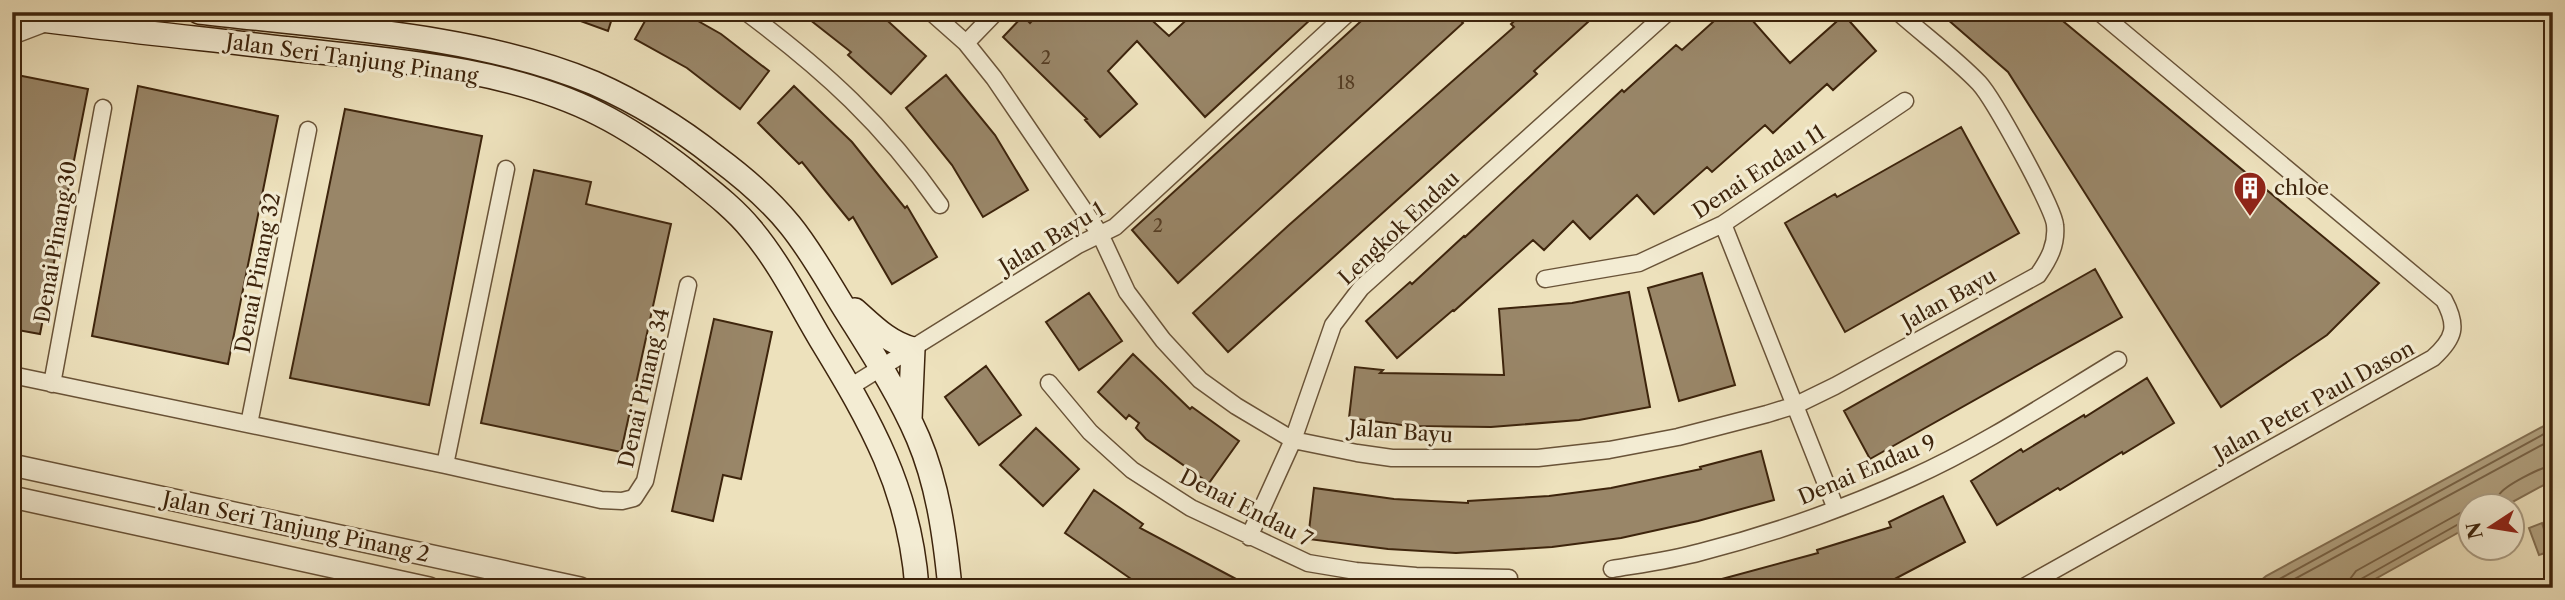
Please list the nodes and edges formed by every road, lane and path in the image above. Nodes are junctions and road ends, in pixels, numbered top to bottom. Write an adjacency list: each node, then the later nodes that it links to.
1 (199, 12): 22 (main road, Jalan Seri Tanjung Pinang)
2 (746, 12): 17 (street)
3 (930, 12): 12 (street, Jalan Bayu)
4 (996, 12): 12 (street)
5 (1349, 12): 19 (street, Jalan Bayu 1)
6 (1668, 12): 33 (street, Lengkok Endau)
7 (1898, 12): 30 (street, Jalan Bayu)
8 (2099, 12): 45 (street, Jalan Peter Paul Dason)
9 (12, 16): 10 (main road, Jalan Seri Tanjung Pinang)
10 (51, 21): 11 (street); 29 (main road, Jalan Seri Tanjung Pinang)
11 (12, 36)
12 (966, 43): 19 (street, Jalan Bayu)
13 (1905, 101): 18 (street, Denai Endau 11)
14 (103, 108): 28 (street, Denai Pinang 30)
15 (308, 130): 32 (street, Denai Pinang 32)
16 (506, 169): 35 (street)
17 (940, 205)
18 (1723, 224): 20 (street, Denai Endau 11); 30 (street)
19 (1100, 234): 23 (street, Jalan Bayu 1); 33 (street, Jalan Bayu)
20 (1545, 279)
21 (688, 285): 35 (street, Denai Pinang 34)
22 (833, 290): 23 (main road); 25 (main road, Jalan Seri Tanjung Pinang)
23 (913, 349): 25 (street, Jalan Bayu 1); 31 (main road)
24 (2118, 360): 37 (street, Denai Endau 9)
25 (881, 368): 29 (street, Jalan Bayu 1); 31 (main road, Jalan Seri Tanjung Pinang)
26 (12, 375): 28 (street)
27 (1049, 383): 38 (street, Denai Endau 7)
28 (52, 384): 32 (street)
29 (850, 387): 43 (main road, Jalan Seri Tanjung Pinang)
30 (1796, 405): 33 (street, Jalan Bayu); 37 (street)
31 (910, 422): 44 (main road, Jalan Seri Tanjung Pinang)
32 (249, 424): 35 (street)
33 (1293, 440): 38 (street, Lengkok Endau)
34 (12, 465): 42 (street, Jalan Seri Tanjung Pinang 2)
35 (444, 465)
36 (12, 498): 41 (street, Jalan Seri Tanjung Pinang 2)
37 (1836, 509): 39 (street, Denai Endau 9)
38 (1249, 537): 40 (street, Denai Endau 7)
39 (1612, 569)
40 (1509, 578)
41 (429, 588)
42 (580, 588)
43 (917, 588)
44 (950, 588)
45 (2022, 588)

